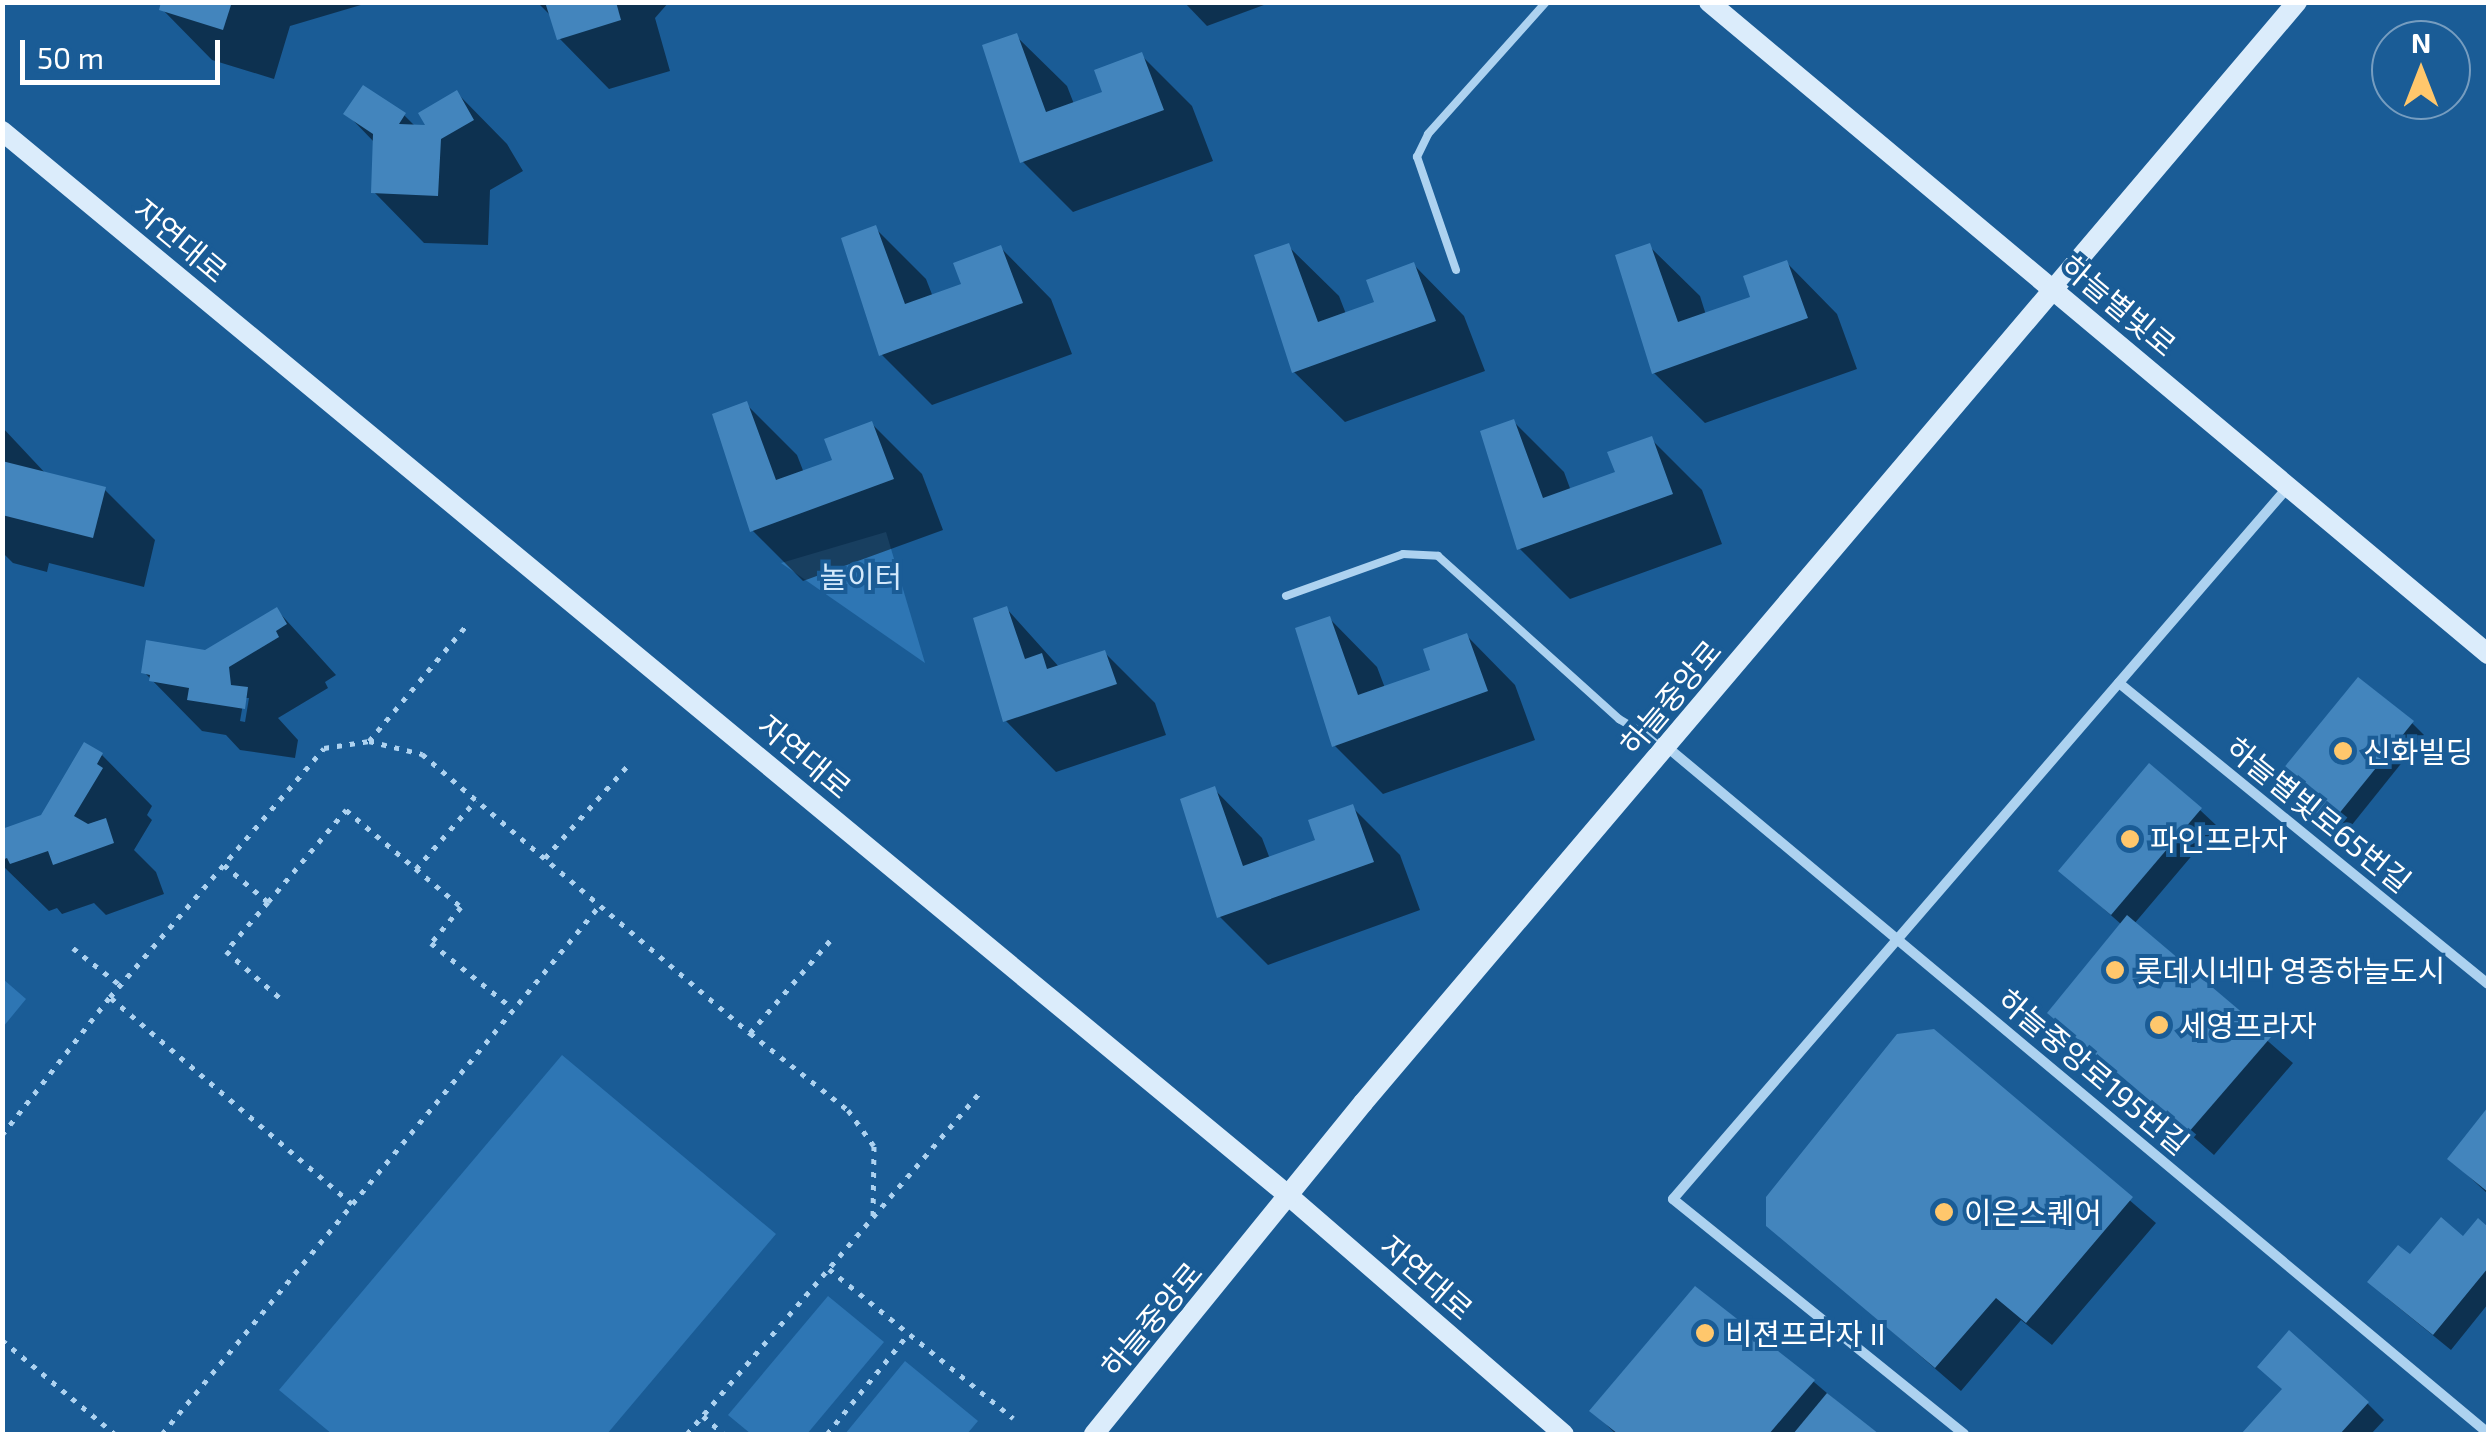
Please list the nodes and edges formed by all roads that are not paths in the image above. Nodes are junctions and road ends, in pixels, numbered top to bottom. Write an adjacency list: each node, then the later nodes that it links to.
1 (1546, 2): 5 (lane)
2 (1710, 2): 6 (street, 하늘별빛로)
3 (2298, 2): 6 (street, 하늘중앙로)
4 (2, 131): 14 (street, 자연대로)
5 (1456, 270)
6 (2056, 290): 7 (street, 하늘별빛로); 11 (street, 하늘중앙로)
7 (2289, 486): 9 (street, 하늘별빛로); 10 (street)
8 (1286, 596): 11 (lane)
9 (2488, 654)
10 (2118, 683): 12 (street); 13 (street, 하늘별빛로65번길)
11 (1667, 747): 12 (street, 하늘중앙로195번길); 14 (street, 하늘중앙로)
12 (1898, 940): 15 (street, 하늘중앙로195번길); 18 (street)
13 (2488, 984)
14 (1290, 1197): 16 (street, 하늘중앙로); 17 (street, 자연대로)
15 (2488, 1433)
16 (1094, 1434)
17 (1564, 1434)
18 (1964, 1434)

